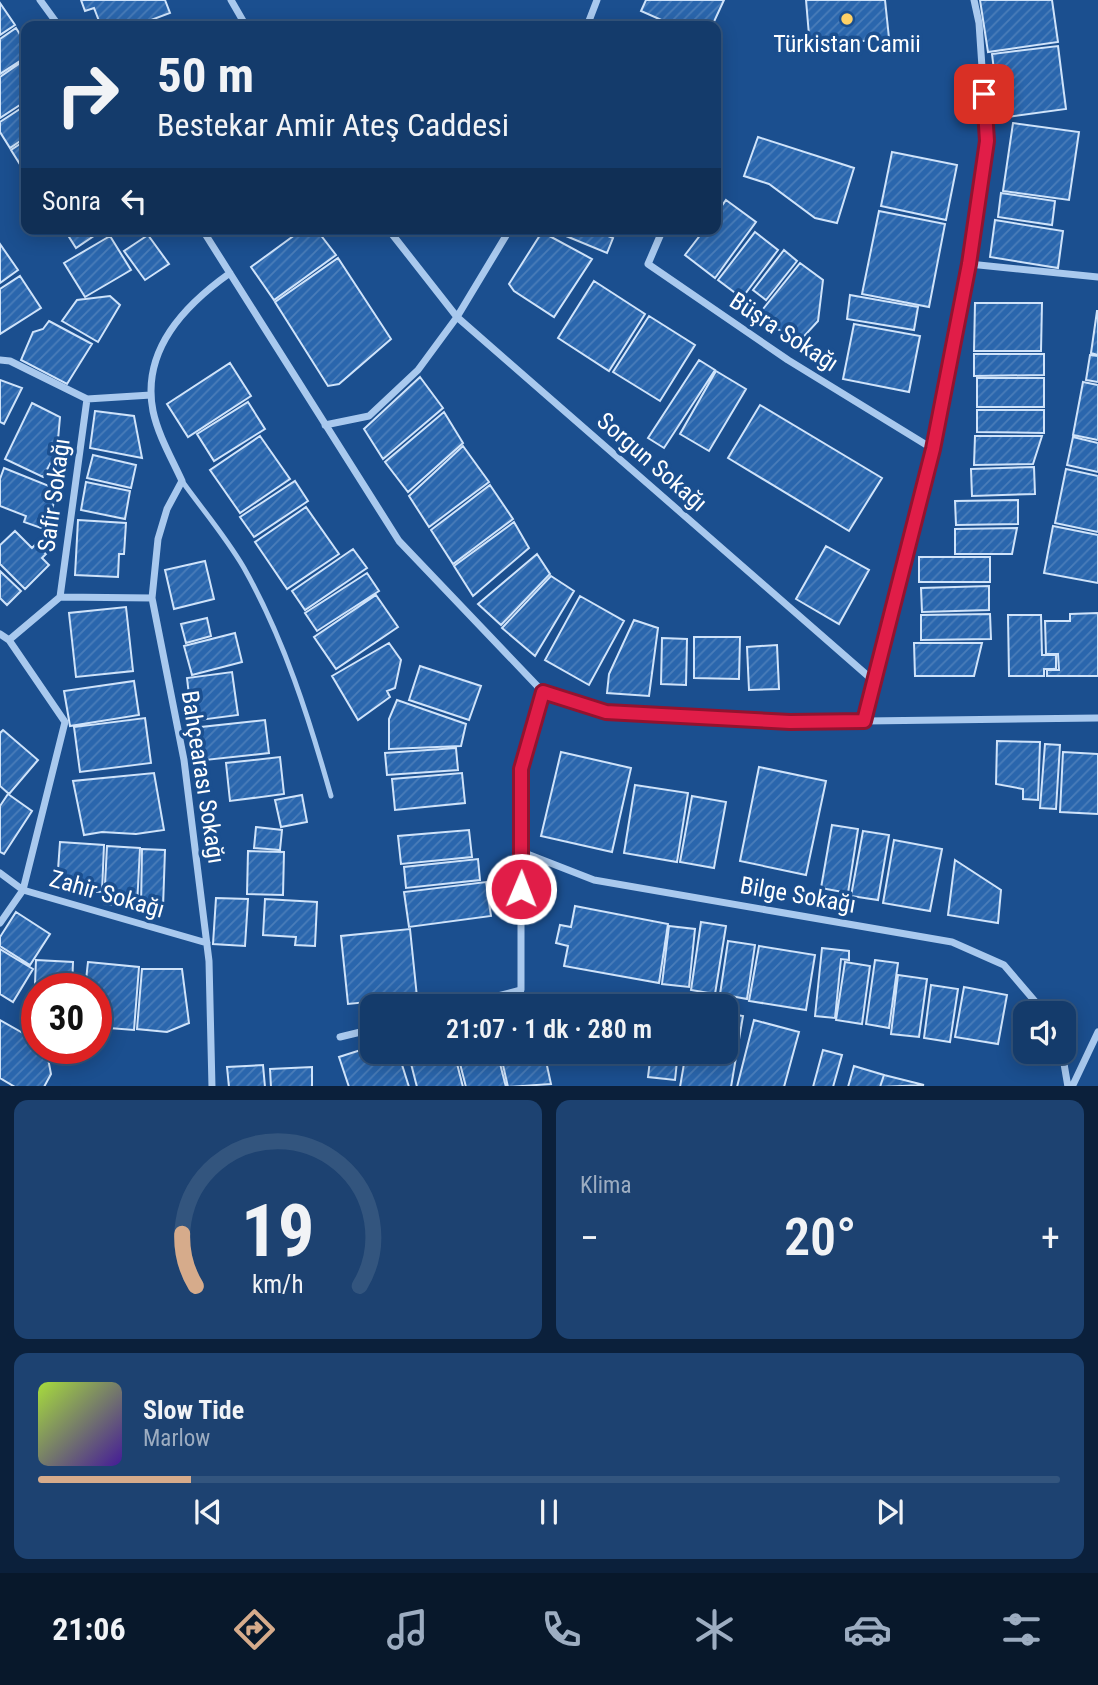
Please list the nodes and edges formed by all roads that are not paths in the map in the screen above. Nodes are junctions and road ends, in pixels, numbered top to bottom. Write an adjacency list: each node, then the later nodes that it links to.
1 (40, 0): 5 (street)
2 (231, 0): 6 (street)
3 (597, 0): 7 (street)
4 (974, 0): 12 (street)
5 (55, 21)
6 (243, 21)
7 (588, 21)
8 (206, 235): 13 (street)
9 (393, 235): 15 (street, Sorgun Sokağı)
10 (506, 235): 15 (street)
11 (660, 235): 20 (street, Büşra Sokağı)
12 (969, 264): 14 (street); 20 (street)
13 (230, 273): 17 (street); 19 (street)
14 (1098, 277)
15 (457, 317): 19 (street); 26 (street, Sorgun Sokağı)
16 (0, 360): 18 (street)
17 (151, 395): 18 (street); 21 (street)
18 (87, 399): 22 (street, Safir Sokağı)
19 (325, 425): 27 (street)
20 (933, 449): 26 (street)
21 (182, 481): 23 (street, Bahçearası Sokağı); 30 (lane)
22 (60, 597): 23 (street); 25 (street)
23 (152, 598): 35 (street, Bahçearası Sokağı)
24 (0, 634): 25 (street)
25 (9, 640): 33 (street)
26 (876, 683): 29 (street)
27 (543, 692): 29 (street); 31 (street)
28 (1098, 718): 29 (street)
29 (864, 721)
30 (331, 796)
31 (522, 852): 36 (street); 37 (street, Bilge Sokağı)
32 (0, 873): 33 (street, Zahir Sokağı)
33 (23, 890): 34 (street); 35 (street, Zahir Sokağı)
34 (0, 923)
35 (207, 943): 42 (street, Bahçearası Sokağı)
36 (505, 994)
37 (1035, 1001)
38 (360, 1032): 40 (street)
39 (1098, 1032): 44 (street)
40 (340, 1037)
41 (1065, 1064): 43 (street)
42 (212, 1086)
43 (1070, 1086)
44 (1071, 1086)

